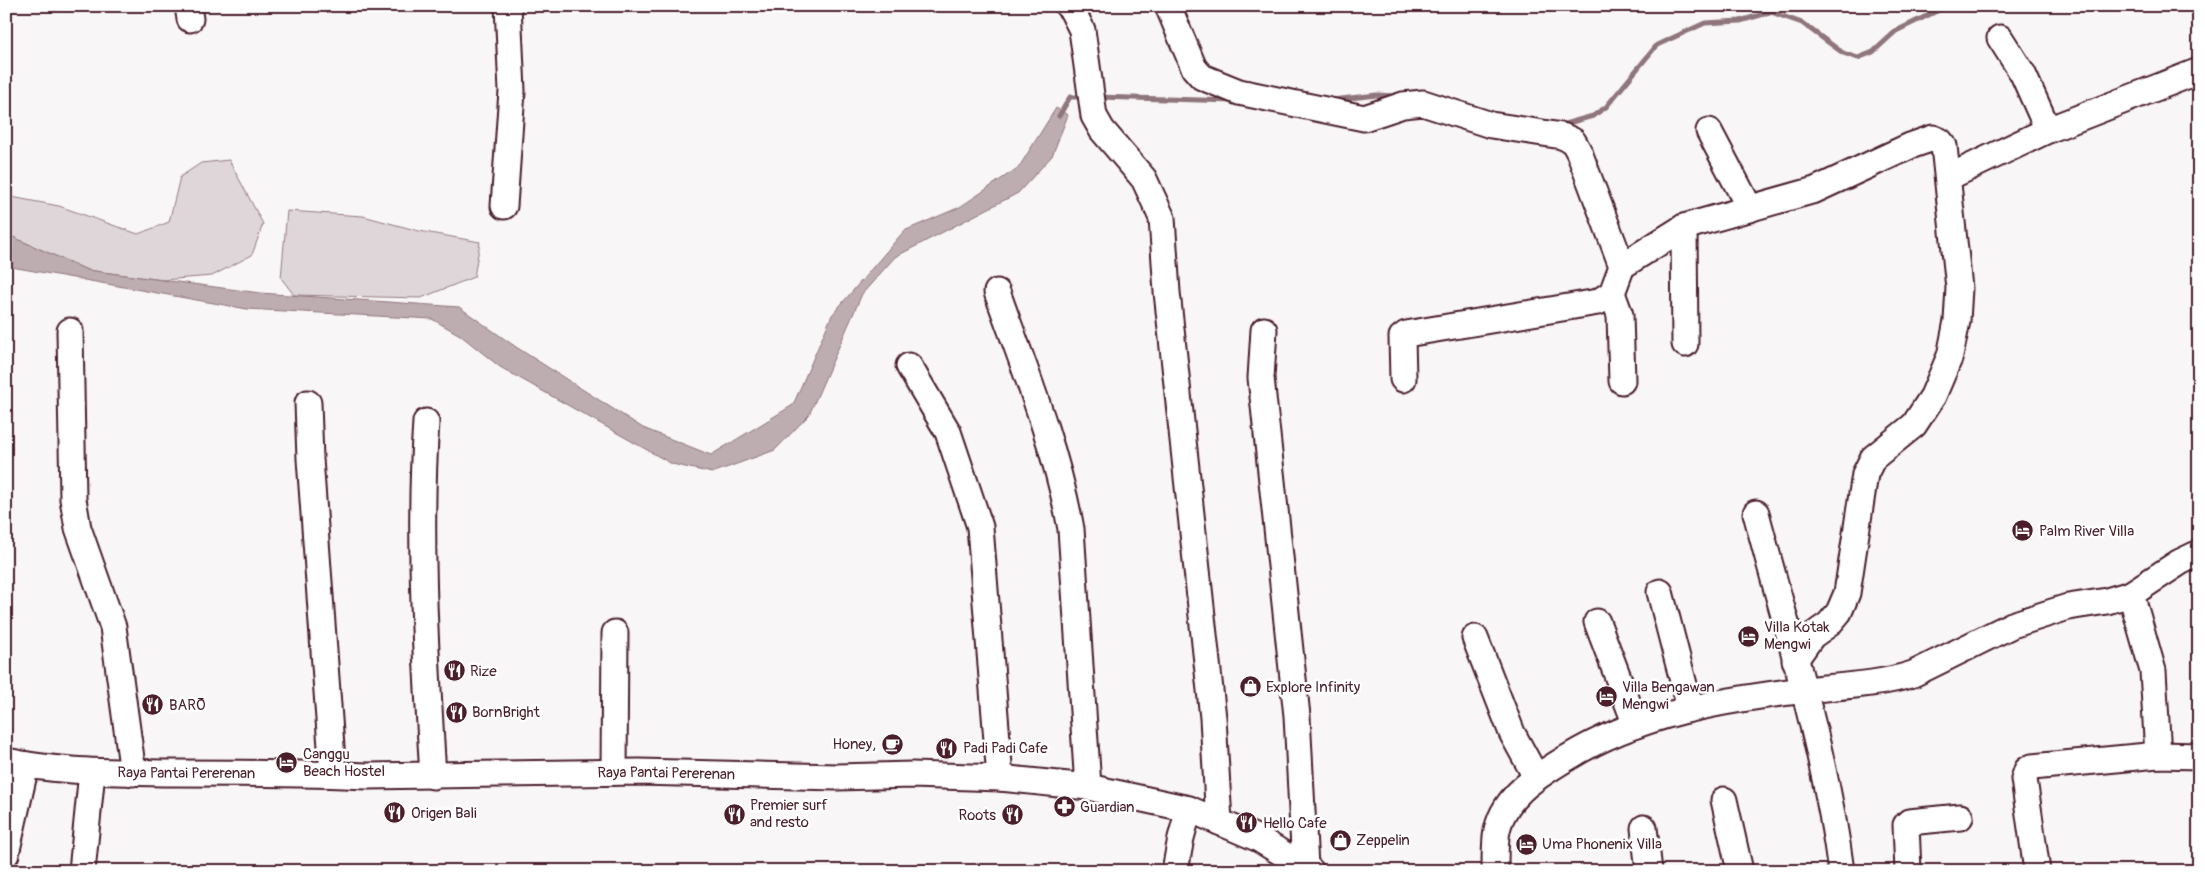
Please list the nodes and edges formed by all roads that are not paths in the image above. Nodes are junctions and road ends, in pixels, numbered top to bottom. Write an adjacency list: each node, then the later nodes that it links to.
1 (508, 6): 9 (street)
2 (1168, 6): 12 (street)
3 (1072, 7): 48 (street)
4 (2000, 38): 6 (street)
5 (2199, 71): 6 (street)
6 (2048, 130): 8 (street)
7 (1709, 131): 10 (street)
8 (1949, 178): 10 (street); 30 (street)
9 (504, 206)
10 (1750, 209): 11 (street)
11 (1684, 227): 12 (street); 17 (street)
12 (1622, 266): 14 (street)
13 (997, 292): 44 (street)
14 (1612, 293): 19 (street); 20 (street)
15 (70, 330): 39 (street)
16 (1264, 330): 51 (street)
17 (1685, 344)
18 (909, 366): 43 (street)
19 (1403, 380)
20 (1622, 381)
21 (308, 403): 40 (street)
22 (426, 422): 41 (street)
23 (1756, 513): 30 (street)
24 (2199, 553): 26 (street)
25 (1660, 592): 32 (street)
26 (2131, 594): 31 (street); 34 (street)
27 (1597, 622): 33 (street)
28 (615, 633): 38 (street)
29 (1475, 638): 42 (street)
30 (1795, 660): 31 (street)
31 (1804, 690): 32 (street); 57 (street)
32 (1690, 708): 33 (street)
33 (1636, 725): 42 (street)
34 (2158, 755): 35 (street); 59 (street)
35 (2199, 756)
36 (16, 763): 37 (street, Raya Pantai Pererenan); 50 (street)
37 (92, 772): 39 (street, Raya Pantai Pererenan); 52 (street)
38 (614, 772): 41 (street, Raya Pantai Pererenan); 43 (street, Raya Pantai Pererenan)
39 (133, 773): 40 (street, Raya Pantai Pererenan)
40 (333, 774): 41 (street, Raya Pantai Pererenan)
41 (433, 776)
42 (1536, 777): 54 (street)
43 (1000, 778): 44 (street, Raya Pantai Pererenan)
44 (1088, 787): 46 (street, Raya Pantai Pererenan)
45 (1724, 800): 56 (street)
46 (1189, 810): 48 (street, Raya Pantai Pererenan); 53 (street)
47 (1960, 817): 58 (street)
48 (1220, 822): 51 (street, Raya Pantai Pererenan)
49 (1644, 828): 55 (street)
50 (6, 854)
51 (1308, 869)
52 (82, 871)
53 (1175, 871)
54 (1495, 871)
55 (1649, 871)
56 (1740, 871)
57 (1840, 871)
58 (1908, 871)
59 (2037, 871)

